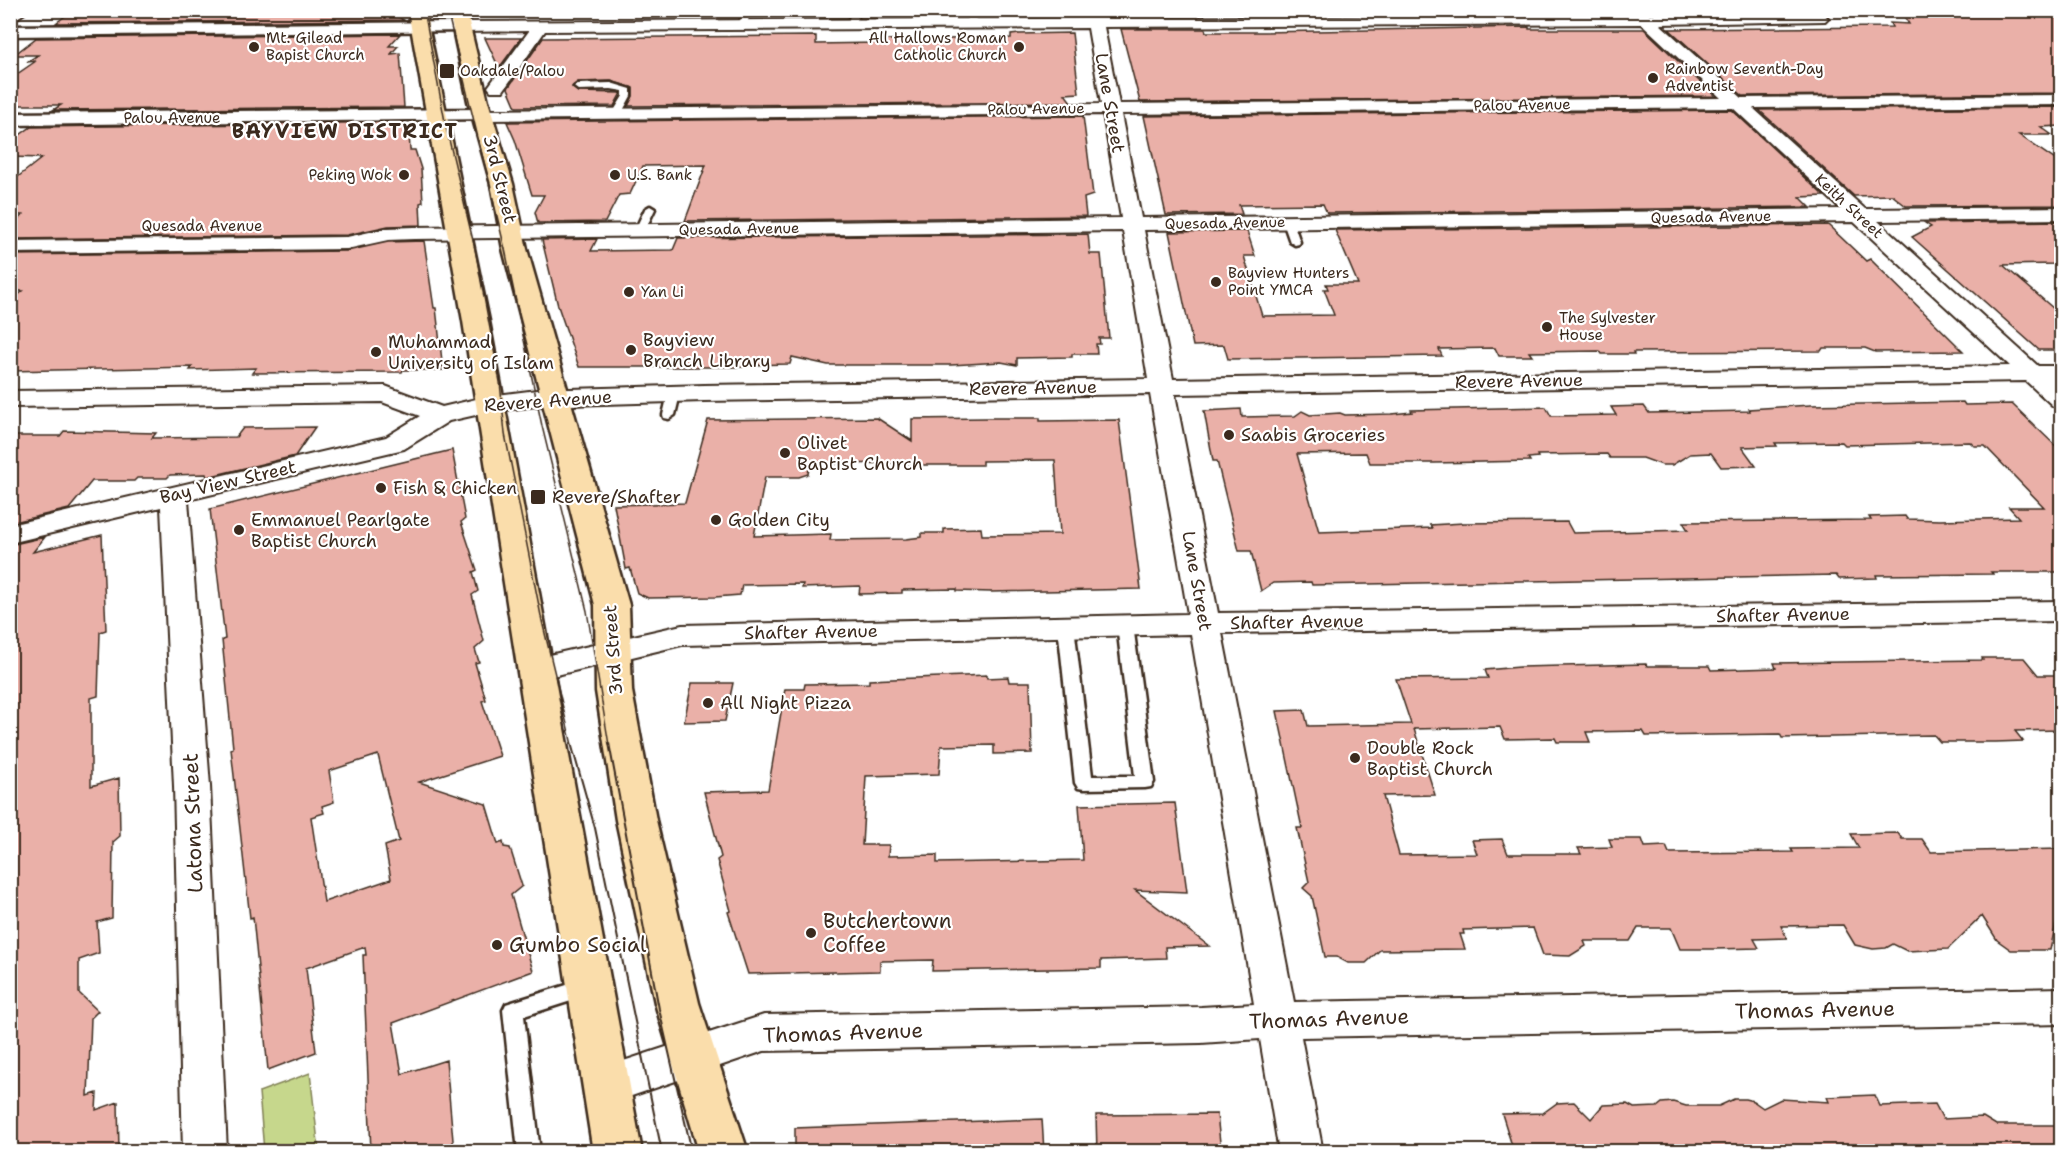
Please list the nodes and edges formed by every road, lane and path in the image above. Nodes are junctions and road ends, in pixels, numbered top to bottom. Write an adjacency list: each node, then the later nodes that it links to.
1 (22, 10): 5 (street)
2 (1642, 15): 4 (street); 7 (street); 15 (street, Keith Street)
3 (972, 17): 4 (street); 6 (street)
4 (1094, 17): 16 (street, Lane Street)
5 (10, 18)
6 (854, 18): 10 (street)
7 (1820, 18)
8 (418, 19): 9 (main road); 11 (main road); 18 (main road)
9 (459, 19): 10 (street); 19 (main road, 3rd Street)
10 (540, 27): 12 (street)
11 (10, 32)
12 (497, 87)
13 (578, 87): 17 (lane)
14 (2061, 99): 15 (street, Palou Avenue)
15 (1737, 103): 16 (street, Palou Avenue); 23 (street, Keith Street)
16 (1111, 108): 17 (street, Palou Avenue); 24 (street, Lane Street)
17 (617, 114): 19 (street, Palou Avenue)
18 (435, 115): 19 (main road, Palou Avenue); 20 (main road, Palou Avenue); 28 (main road)
19 (483, 115): 27 (main road, 3rd Street)
20 (10, 119)
21 (650, 208): 26 (lane)
22 (2061, 213): 23 (street, Quesada Avenue)
23 (1860, 216): 24 (street, Quesada Avenue); 31 (street, Keith Street)
24 (1132, 224): 26 (street, Quesada Avenue); 33 (street, Lane Street)
25 (10, 227): 29 (street, Quesada Avenue)
26 (640, 230): 27 (street, Quesada Avenue)
27 (513, 231): 28 (street, Quesada Avenue); 34 (main road, 3rd Street)
28 (459, 232): 29 (street, Quesada Avenue); 37 (main road)
29 (388, 234): 30 (street, Quesada Avenue)
30 (10, 247)
31 (2031, 373): 32 (street, Revere Avenue); 33 (street, Revere Avenue); 36 (street, Keith Street)
32 (2061, 373)
33 (1162, 386): 34 (street, Revere Avenue); 42 (street, Lane Street)
34 (555, 398): 37 (street, Revere Avenue); 45 (main road, 3rd Street)
35 (10, 399): 38 (street)
36 (2061, 401)
37 (489, 404): 38 (street, Revere Avenue); 46 (main road)
38 (440, 415): 39 (street, Bay View Street)
39 (174, 495): 40 (street, Bay View Street); 52 (street, Latona Street)
40 (10, 534)
41 (2061, 611): 42 (street, Shafter Avenue)
42 (1205, 624): 43 (street, Shafter Avenue); 49 (street, Lane Street)
43 (1125, 625): 44 (street, Shafter Avenue); 44 (lane)
44 (1066, 626): 45 (street, Shafter Avenue)
45 (615, 649): 46 (street, Shafter Avenue); 50 (main road, 3rd Street)
46 (537, 669): 47 (main road)
47 (589, 987): 51 (main road); 53 (lane)
48 (2061, 1006): 49 (street, Thomas Avenue)
49 (1278, 1022): 50 (street, Thomas Avenue); 56 (street, Lane Street)
50 (694, 1054): 51 (street, Thomas Avenue); 55 (main road, 3rd Street)
51 (605, 1086): 54 (main road)
52 (205, 1152)
53 (529, 1152)
54 (618, 1152)
55 (724, 1152)
56 (1301, 1152)

